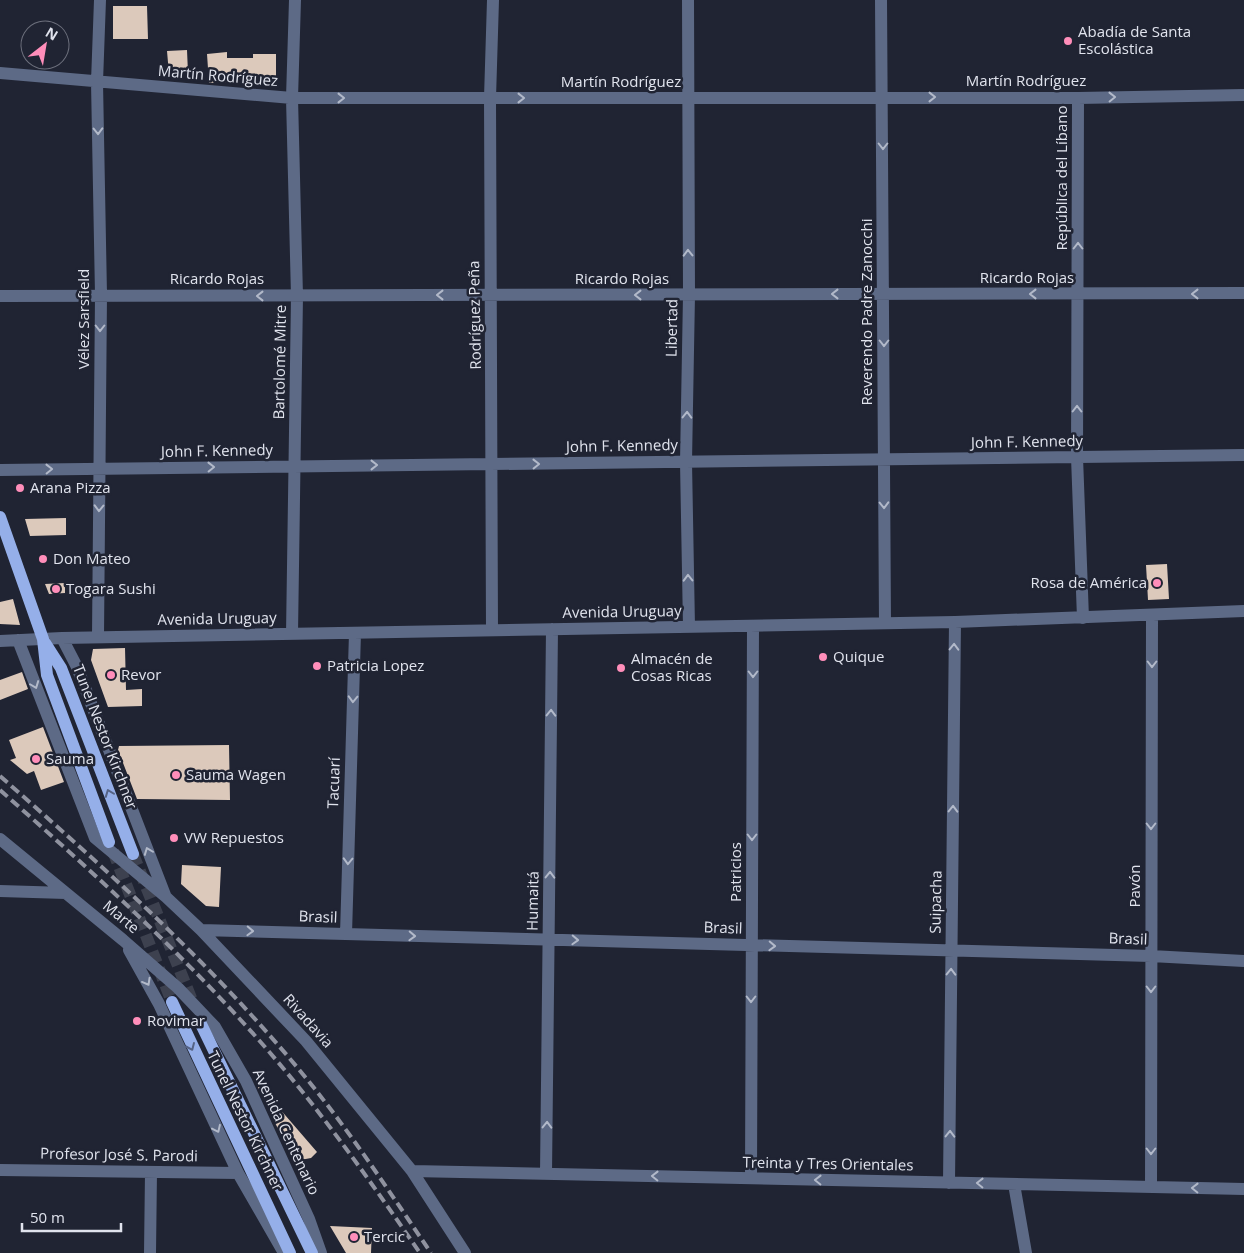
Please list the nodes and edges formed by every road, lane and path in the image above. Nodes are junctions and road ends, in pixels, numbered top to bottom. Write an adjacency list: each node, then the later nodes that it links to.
1 (100, 0): 7 (street, Vélez Sarsfield)
2 (295, 0): 10 (street, Bartolomé Mitre)
3 (493, 0): 11 (street, Rodríguez Peña)
4 (688, 0): 12 (street, Libertad)
5 (881, 0): 9 (street, Reverendo Padre Zanocchi)
6 (0, 73): 7 (street, Martín Rodríguez)
7 (97, 82): 10 (street, Martín Rodríguez); 20 (street, Vélez Sarsfield, one-way to 20)
8 (1244, 95): 13 (street, Martín Rodríguez, one-way to 8)
9 (883, 97): 12 (street, Martín Rodríguez); 13 (street, Martín Rodríguez, one-way to 13); 14 (street, Reverendo Padre Zanocchi, one-way to 14)
10 (292, 98): 11 (street, Martín Rodríguez, one-way to 11); 21 (street, Bartolomé Mitre)
11 (490, 98): 12 (street, Martín Rodríguez, one-way to 12); 17 (street, Rodríguez Peña)
12 (687, 98): 18 (street, Libertad, one-way to 12)
13 (1078, 98): 15 (street, República del Líbano, one-way to 13)
14 (884, 294): 15 (street, Ricardo Rojas, one-way to 14); 18 (street, Ricardo Rojas, one-way to 18); 24 (street, Reverendo Padre Zanocchi, one-way to 24)
15 (1078, 294): 16 (street, Ricardo Rojas, one-way to 15); 23 (street, República del Líbano, one-way to 15)
16 (1244, 294)
17 (491, 295): 18 (street, Ricardo Rojas, one-way to 17); 21 (street, Ricardo Rojas, one-way to 21); 26 (street, Rodríguez Peña)
18 (689, 295): 25 (street, Libertad, one-way to 18)
19 (0, 296): 20 (street, Ricardo Rojas)
20 (101, 296): 21 (street, Ricardo Rojas, one-way to 20); 28 (street, Vélez Sarsfield, one-way to 28)
21 (297, 296): 27 (street, Bartolomé Mitre)
22 (1244, 455): 23 (street, John F. Kennedy)
23 (1077, 457): 24 (street, John F. Kennedy); 33 (street, República del Líbano)
24 (883, 460): 25 (street, John F. Kennedy); 35 (street, Reverendo Padre Zanocchi, one-way to 35)
25 (686, 462): 26 (street, John F. Kennedy, one-way to 25); 37 (street, Libertad, one-way to 25)
26 (493, 464): 27 (street, John F. Kennedy, one-way to 26); 39 (street, Rodríguez Peña)
27 (294, 466): 28 (street, John F. Kennedy, one-way to 27); 41 (street, Bartolomé Mitre)
28 (100, 468): 29 (street, John F. Kennedy, one-way to 28); 42 (street, Vélez Sarsfield, one-way to 42)
29 (0, 470)
30 (0, 517): 44 (main road)
31 (1244, 611): 32 (street, Avenida Uruguay)
32 (1152, 615): 33 (street, Avenida Uruguay); 59 (street, Pavón, one-way to 59)
33 (1083, 618): 34 (street, Avenida Uruguay)
34 (955, 622): 35 (street, Avenida Uruguay); 58 (street, Suipacha, one-way to 34)
35 (885, 623): 36 (street, Avenida Uruguay)
36 (753, 626): 37 (street, Avenida Uruguay); 57 (street, Patricios, one-way to 57)
37 (689, 627): 38 (street, Avenida Uruguay)
38 (552, 629): 39 (street, Avenida Uruguay); 56 (street, Humaitá, one-way to 38)
39 (492, 630): 40 (street, Avenida Uruguay)
40 (354, 633): 41 (street, Avenida Uruguay); 54 (street, Tacuarí, one-way to 54)
41 (292, 634): 42 (street, Avenida Uruguay)
42 (98, 637): 43 (street, Avenida Uruguay)
43 (62, 638): 44 (street, Avenida Uruguay); 52 (street, one-way to 43)
44 (43, 639): 45 (street, Avenida Uruguay); 48 (main road); 49 (main road, Tunel Nestor Kirchner, one-way to 44)
45 (18, 640): 46 (street, Avenida Uruguay); 52 (street, Rivadavia, one-way to 52)
46 (0, 641)
47 (0, 839): 51 (street, Marte)
48 (109, 842)
49 (133, 854)
50 (0, 891): 51 (street)
51 (66, 893): 55 (street, Marte)
52 (166, 897): 53 (street, Rivadavia)
53 (201, 930): 54 (street, Brasil, one-way to 54); 67 (street, Rivadavia)
54 (346, 934): 56 (street, Brasil, one-way to 56)
55 (122, 940): 61 (street, Marte); 63 (street, one-way to 63)
56 (549, 940): 57 (street, Brasil, one-way to 57); 70 (street, Humaitá, one-way to 56)
57 (752, 945): 58 (street, Brasil, one-way to 58); 71 (street, Patricios, one-way to 71)
58 (952, 951): 59 (street, Brasil); 72 (street, Suipacha, one-way to 58)
59 (1151, 956): 60 (street, Brasil); 74 (street, Pavón, one-way to 74)
60 (1244, 961)
61 (178, 988): 63 (street); 65 (street, Marte)
62 (172, 1002): 78 (main road, Tunel Nestor Kirchner, one-way to 78)
63 (159, 1004): 69 (street, one-way to 69)
64 (200, 1022): 79 (main road, Tunel Nestor Kirchner)
65 (215, 1027): 80 (street, Avenida Centenario)
66 (0, 1170): 68 (street, Profesor José S. Parodi)
67 (412, 1171): 70 (street, Treinta y Tres Orientales); 81 (street, Rivadavia)
68 (151, 1172): 69 (street, Profesor José S. Parodi); 76 (street)
69 (238, 1173): 77 (street)
70 (546, 1174): 71 (street, Treinta y Tres Orientales, one-way to 70)
71 (751, 1178): 72 (street, Treinta y Tres Orientales, one-way to 71)
72 (950, 1183): 73 (street, Treinta y Tres Orientales, one-way to 72)
73 (1014, 1184): 74 (street, Treinta y Tres Orientales); 82 (street)
74 (1151, 1187): 75 (street, Treinta y Tres Orientales, one-way to 74)
75 (1244, 1189)
76 (150, 1253)
77 (284, 1253)
78 (290, 1253)
79 (312, 1253)
80 (321, 1253)
81 (465, 1253)
82 (1026, 1253)

